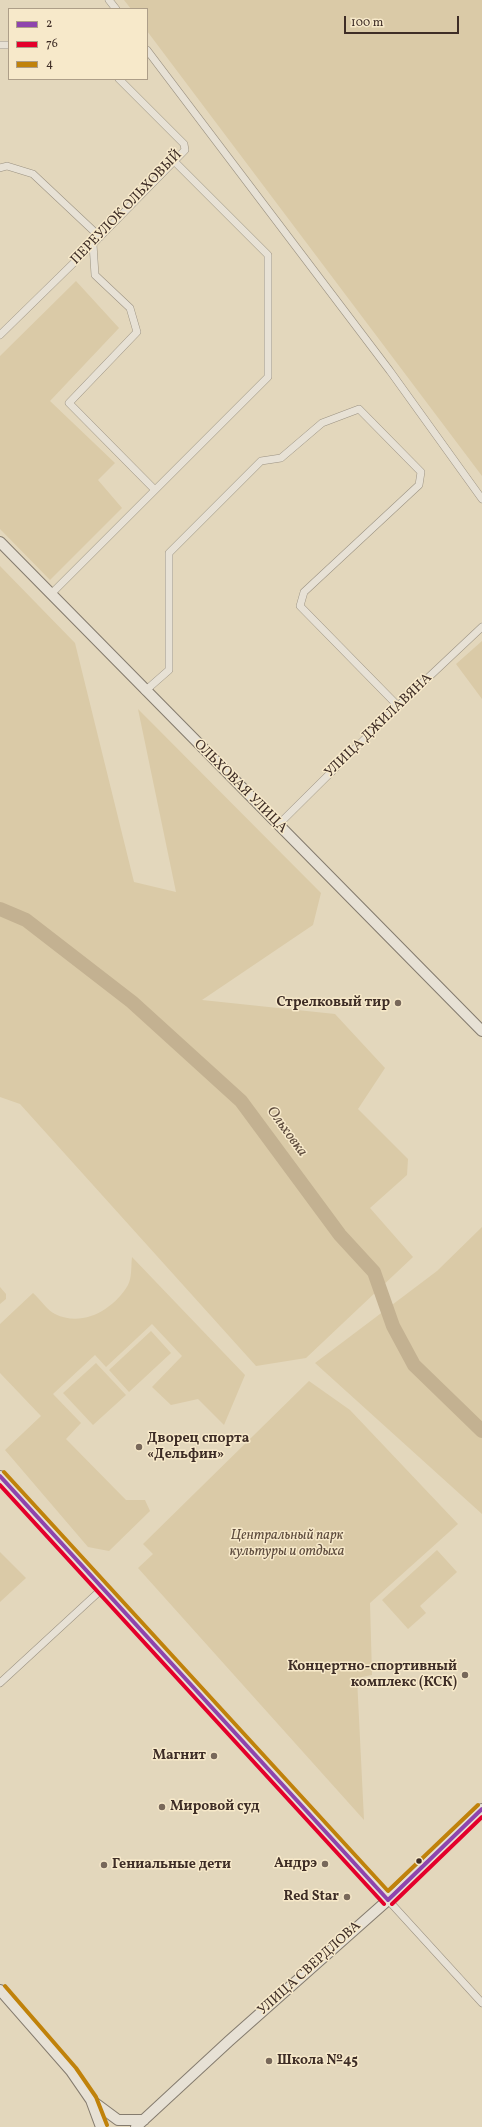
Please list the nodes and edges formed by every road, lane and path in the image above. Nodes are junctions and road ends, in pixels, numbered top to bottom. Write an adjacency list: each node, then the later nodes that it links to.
1 (109, 0): 2 (street)
2 (115, 8)
3 (148, 51): 11 (street)
4 (120, 80): 5 (street, ПЕРЕУЛОК ОЛЬХОВЫЙ)
5 (175, 162): 7 (street, ПЕРЕУЛОК ОЛЬХОВЫЙ); 10 (street)
6 (0, 168): 7 (street)
7 (100, 237): 8 (street, ПЕРЕУЛОК ОЛЬХОВЫЙ)
8 (93, 244): 9 (street, ПЕРЕУЛОК ОЛЬХОВЫЙ); 10 (street)
9 (0, 334)
10 (155, 490): 13 (street)
11 (482, 499)
12 (0, 542): 13 (main road, ОЛЬХОВАЯ УЛИЦА)
13 (51, 594): 15 (main road, ОЛЬХОВАЯ УЛИЦА)
14 (482, 627): 16 (street, УЛИЦА ДЖИЛАВЯНА)
15 (145, 691): 16 (street); 17 (main road, ОЛЬХОВАЯ УЛИЦА)
16 (398, 706): 17 (street, УЛИЦА ДЖИЛАВЯНА)
17 (278, 825): 18 (main road, ОЛЬХОВАЯ УЛИЦА)
18 (482, 1031)
19 (0, 1476): 20 (main road)
20 (102, 1589): 21 (street); 23 (main road)
21 (0, 1683)
22 (482, 1809): 23 (main road, УЛИЦА СВЕРДЛОВА)
23 (388, 1900): 25 (street); 27 (main road, УЛИЦА СВЕРДЛОВА)
24 (0, 1990): 26 (main road)
25 (482, 2003)
26 (91, 2100): 27 (main road); 28 (main road)
27 (144, 2120): 29 (main road, УЛИЦА СВЕРДЛОВА)
28 (101, 2127)
29 (136, 2127)

